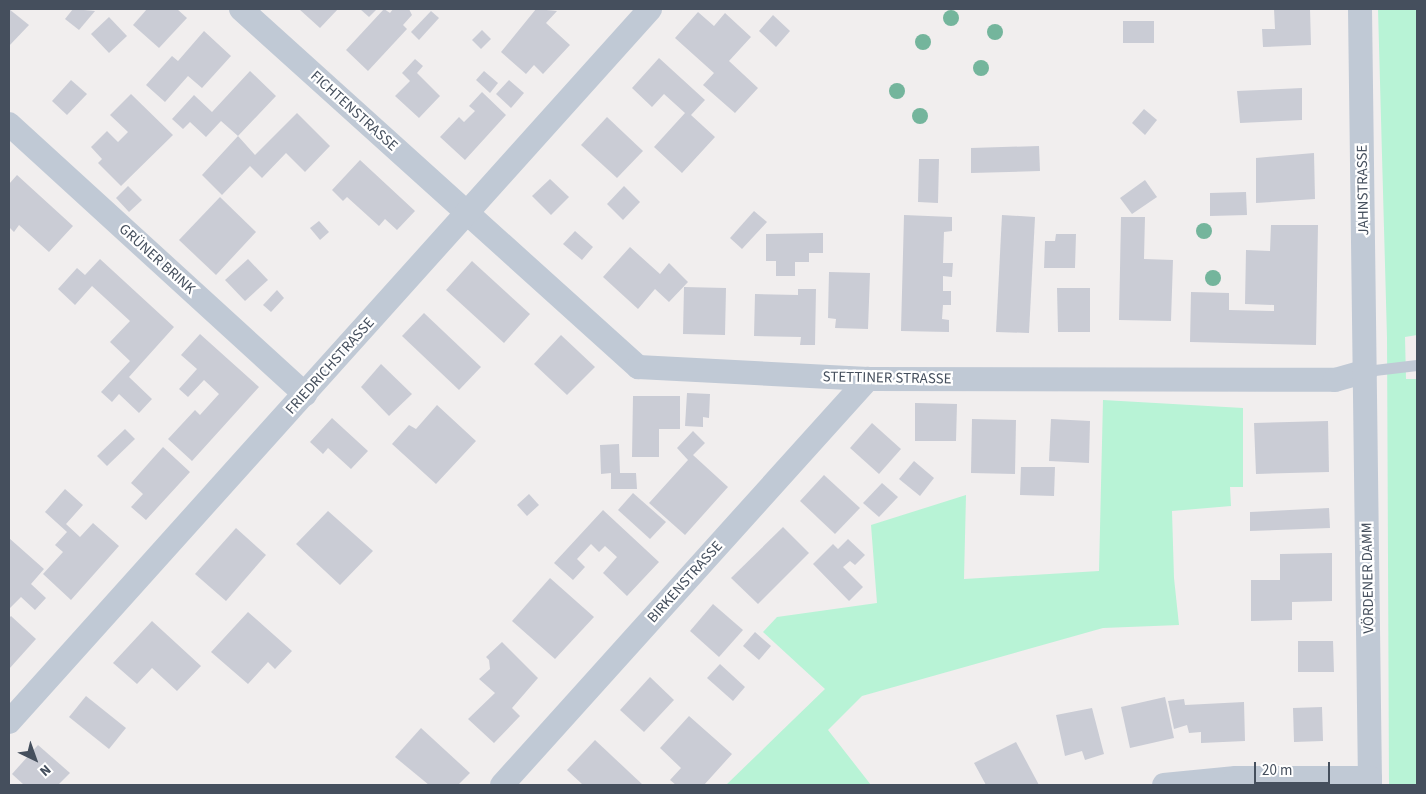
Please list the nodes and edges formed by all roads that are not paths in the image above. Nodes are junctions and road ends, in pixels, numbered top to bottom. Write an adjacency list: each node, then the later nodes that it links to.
1 (241, 9): 5 (street, FICHTENSTRASSE)
2 (650, 9): 5 (street, FRIEDRICHSTRASSE)
3 (1360, 9): 7 (street, JAHNSTRASSE)
4 (9, 124): 9 (street, GRÜNER BRINK)
5 (467, 214): 8 (street, STETTINER STRASSE); 9 (street, FRIEDRICHSTRASSE)
6 (1417, 365): 7 (lane)
7 (1366, 371): 8 (street, STETTINER STRASSE); 11 (street, VÖRDENER DAMM)
8 (868, 379): 12 (street, BIRKENSTRASSE)
9 (305, 394): 10 (street, FRIEDRICHSTRASSE)
10 (9, 722)
11 (1370, 781): 13 (street)
12 (502, 785)
13 (1164, 785)

